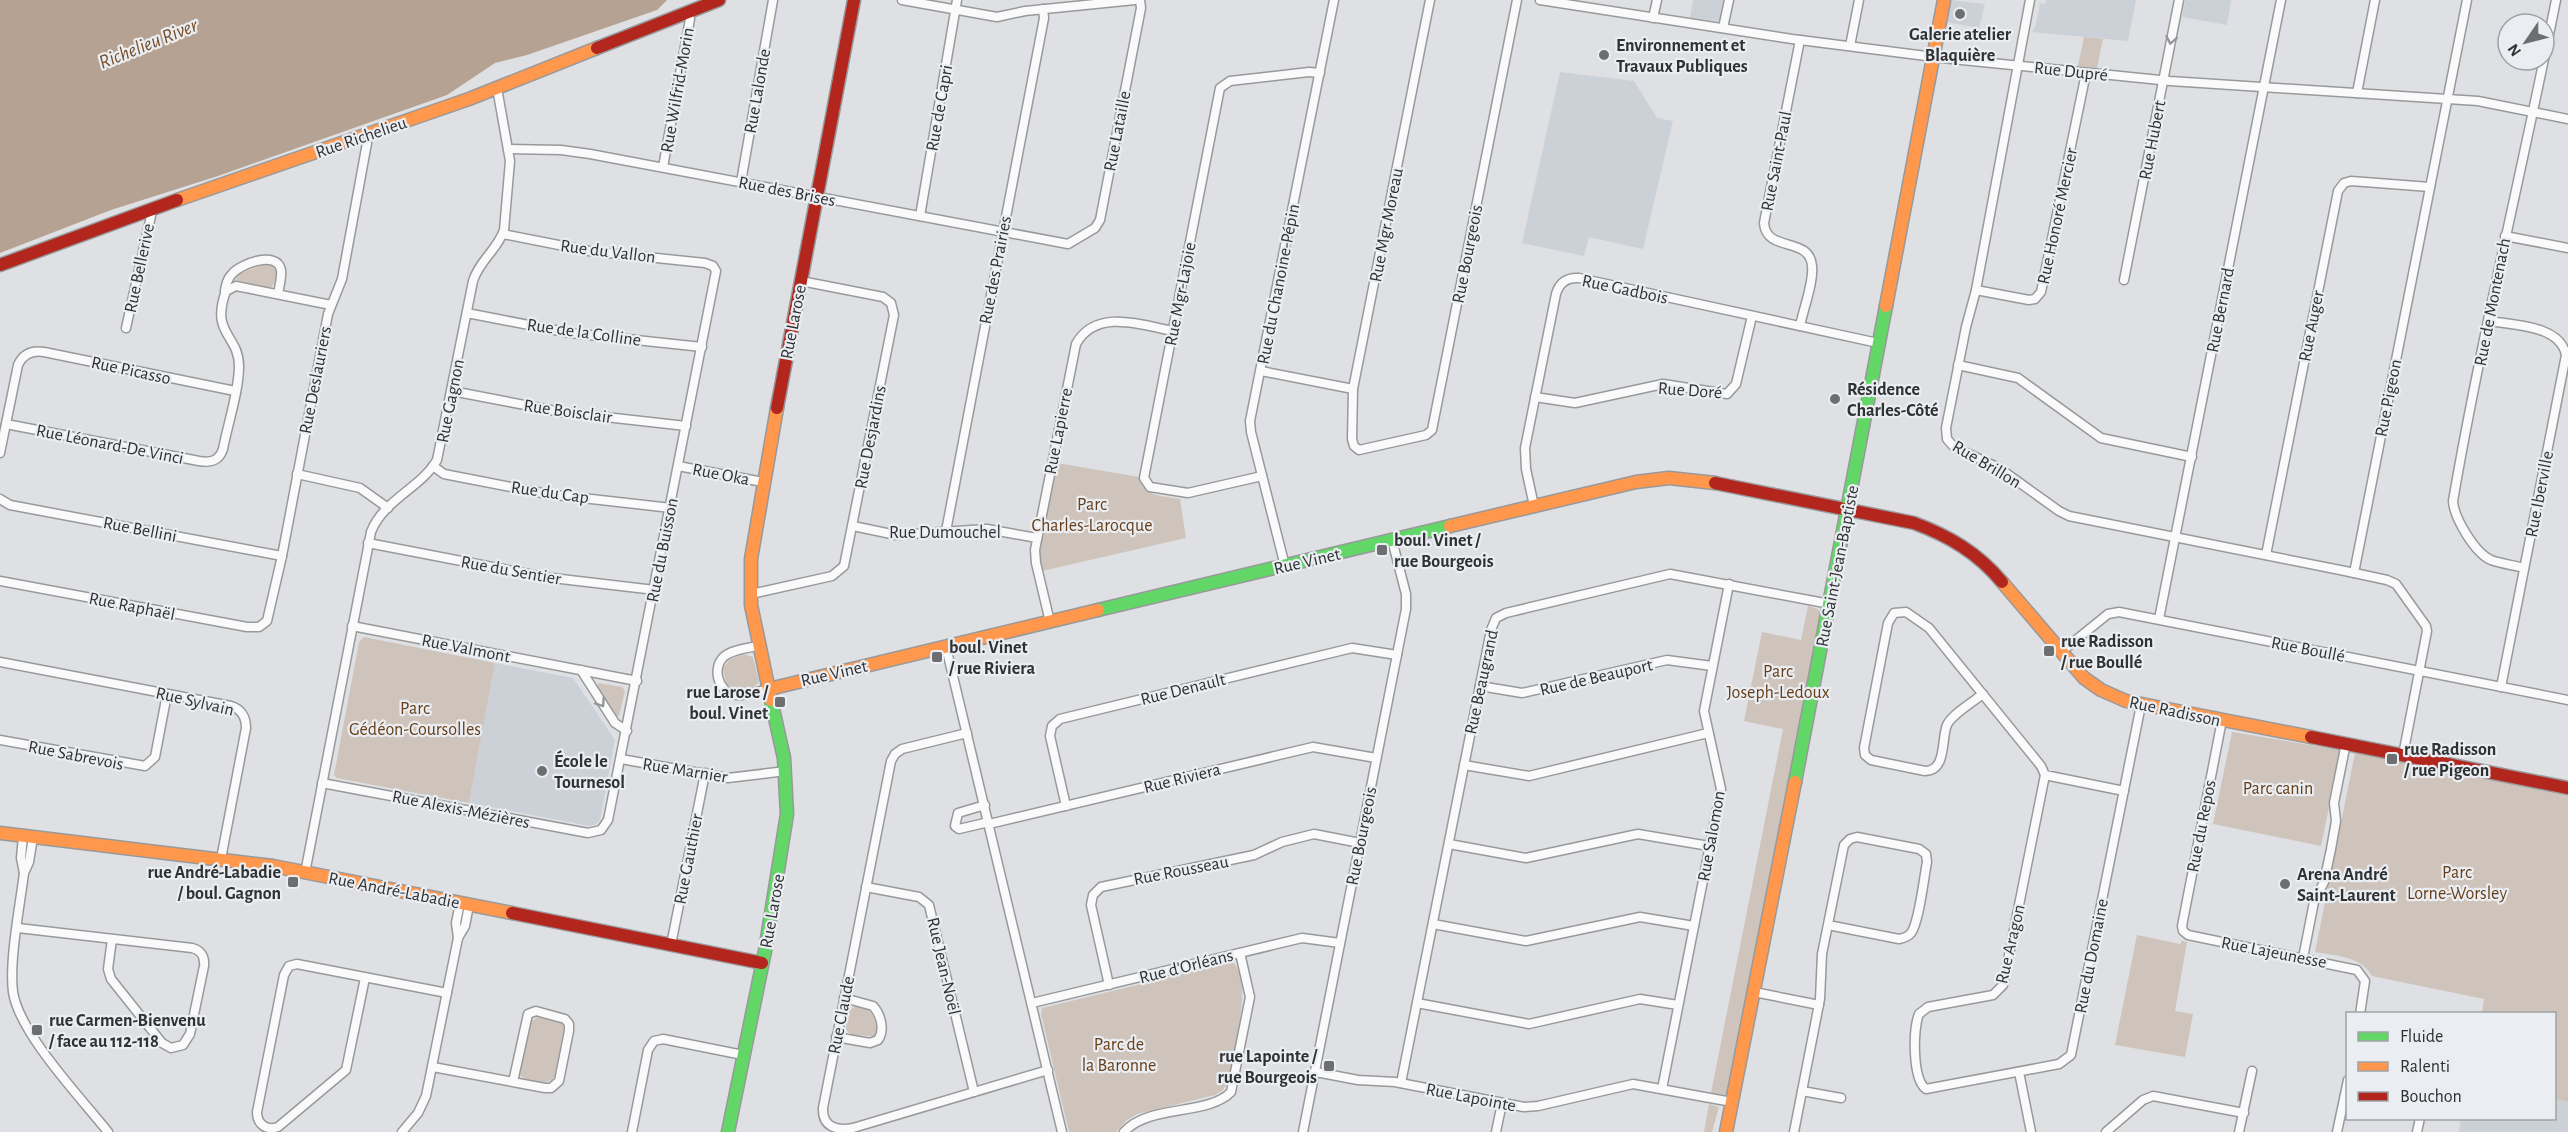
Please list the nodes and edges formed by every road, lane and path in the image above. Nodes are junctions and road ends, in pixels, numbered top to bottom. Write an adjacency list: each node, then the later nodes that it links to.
1 (719, 0): 25 (street, Rue Richelieu)
2 (773, 0): 44 (street, Rue Lalonde)
3 (854, 0): 46 (street, Rue Larose)
4 (902, 0): 24 (street)
5 (957, 0): 24 (street, Rue de Capri)
6 (1135, 0): 22 (street)
7 (1140, 0): 52 (street, Rue Lataille)
8 (1334, 0): 32 (street, Rue du Chanoine-Pépin)
9 (1430, 0): 72 (street, Rue Mgr Moreau)
10 (1517, 0): 78 (street, Rue Bourgeois)
11 (1540, 0): 26 (street, Rue Dupré)
12 (1657, 0): 26 (street)
13 (1729, 0): 27 (street)
14 (1859, 0): 29 (street)
15 (1944, 0): 30 (street, Rue Saint-Jean-Baptiste)
16 (2030, 0): 31 (street, Rue Brillon)
17 (2179, 0): 34 (street, Rue Hubert, one-way to 34)
18 (2281, 0): 36 (street, Rue Bernard)
19 (2375, 0): 37 (street)
20 (2467, 0): 38 (street, Rue Pigeon)
21 (2556, 0): 39 (street, Rue de Montenach)
22 (1089, 2): 23 (street)
23 (1043, 9): 24 (street); 49 (street, Rue des Prairies)
24 (956, 10): 48 (street, Rue de Capri)
25 (688, 13): 35 (street, Rue Richelieu); 43 (street, Rue Wilfrid-Morin)
26 (1653, 18): 27 (street, Rue Dupré)
27 (1723, 28): 28 (street, Rue Dupré)
28 (1800, 40): 29 (street, Rue Dupré); 65 (street, Rue Saint-Paul)
29 (1850, 46): 30 (street, Rue Dupré)
30 (1933, 57): 31 (street, Rue Dupré); 68 (street, Rue Saint-Jean-Baptiste)
31 (2017, 66): 33 (street, Rue Dupré); 58 (street, Rue Brillon)
32 (1320, 73): 67 (street, Rue Mgr-Lajoie); 71 (street, Rue du Chanoine-Pépin)
33 (2086, 73): 34 (street, Rue Dupré); 58 (street, Rue Honoré Mercier)
34 (2163, 80): 36 (street, Rue Dupré); 56 (street, Rue Hubert)
35 (497, 88): 41 (street, Rue Richelieu); 42 (street, Rue Gagnon)
36 (2264, 88): 37 (street, Rue Dupré); 80 (street, Rue Bernard)
37 (2357, 93): 38 (street, Rue Dupré)
38 (2447, 100): 39 (street, Rue Dupré); 45 (street, Rue Pigeon)
39 (2533, 111): 40 (street, Rue Dupré); 51 (street, Rue de Montenach)
40 (2568, 119)
41 (366, 136): 47 (street, Rue Richelieu); 61 (street, Rue Deslauriers)
42 (508, 149): 43 (street, Rue des Brises); 50 (street, Rue Gagnon)
43 (663, 167): 44 (street, Rue des Brises)
44 (741, 182): 46 (street, Rue des Brises)
45 (2430, 187): 97 (street, Rue Auger); 101 (street, Rue Pigeon)
46 (818, 197): 48 (street, Rue des Brises); 57 (street, Rue Larose)
47 (150, 209): 54 (street, Rue Richelieu); 66 (street, Rue Bellerive)
48 (920, 216): 49 (street, Rue des Brises)
49 (1002, 232): 52 (street, Rue des Brises); 92 (street, Rue des Prairies)
50 (503, 234): 55 (street, Rue du Vallon); 62 (street, Rue Gagnon)
51 (2505, 236): 53 (street); 64 (street, Rue de Montenach)
52 (1065, 244)
53 (2568, 248)
54 (0, 265)
55 (714, 267): 69 (street, Rue du Buisson)
56 (2124, 280)
57 (801, 281): 85 (street, Rue Larose); 91 (street, Rue Desjardins)
58 (1976, 290): 70 (street, Rue Brillon)
59 (224, 294): 60 (street); 60 (street); 73 (street)
60 (278, 294): 61 (street)
61 (331, 305): 83 (street, Rue Deslauriers)
62 (467, 313): 69 (street, Rue de la Colline); 74 (street, Rue Gagnon)
63 (1752, 316): 65 (street, Rue Gadbois); 75 (street, Rue Doré); 75 (street, Rue Gadbois)
64 (2489, 321): 100 (street, Rue de Montenach); 100 (street, Rue Iberville)
65 (1800, 326): 68 (street, Rue Gadbois)
66 (126, 328)
67 (1173, 331): 84 (street, Rue Mgr-Lajoie); 94 (street, Rue Lapierre)
68 (1878, 343): 90 (street, Rue Saint-Jean-Baptiste)
69 (702, 348): 77 (street, Rue du Buisson)
70 (1959, 365): 80 (street); 93 (street, Rue Brillon)
71 (1261, 371): 72 (street); 84 (street, Rue du Chanoine-Pépin)
72 (1353, 389): 78 (street, Rue Mgr Moreau)
73 (235, 391): 76 (street, Rue Léonard-De Vinci); 76 (street, Rue Picasso)
74 (452, 391): 77 (street, Rue Boisclair); 81 (street, Rue Gagnon)
75 (1535, 397): 87 (street, Rue Gadbois)
76 (6, 424): 79 (street)
77 (686, 426): 82 (street, Rue du Buisson)
78 (1356, 449)
79 (0, 453)
80 (2192, 456): 93 (street, Rue Bernard)
81 (433, 466): 88 (street, Rue Gagnon); 89 (street, Rue du Cap)
82 (678, 466): 85 (street, Rue Oka); 89 (street, Rue du Buisson)
83 (297, 474): 88 (street); 98 (street, Rue Deslauriers)
84 (1262, 476): 99 (street, Rue du Chanoine-Pépin)
85 (763, 482): 105 (street, Rue Larose)
86 (0, 499): 98 (street, Rue Bellini)
87 (1534, 506): 90 (street, Rue Vinet); 95 (street, Rue Vinet)
88 (388, 508): 96 (street, Rue Gagnon)
89 (670, 508): 104 (street, Rue du Buisson)
90 (1847, 508): 106 (street, Rue Saint-Jean-Baptiste); 113 (street, Rue Radisson)
91 (853, 526): 92 (street, Rue Dumouchel); 105 (street, Rue Desjardins)
92 (946, 531): 94 (street, Rue Dumouchel)
93 (2176, 537): 97 (street, Rue Brillon); 107 (street, Rue Bernard)
94 (1037, 538): 108 (street, Rue Lapierre)
95 (1392, 540): 99 (street, Rue Vinet); 114 (street, Rue Bourgeois)
96 (368, 543): 104 (street, Rue du Sentier); 110 (street, Rue Gagnon)
97 (2266, 555): 101 (street, Rue Brillon)
98 (282, 556): 109 (street, Rue Deslauriers)
99 (1284, 566): 108 (street, Rue Vinet)
100 (2524, 568): 121 (street, Rue Iberville)
101 (2354, 573): 118 (street)
102 (0, 581): 109 (street, Rue Raphaël)
103 (1729, 584): 106 (street, Rue Beaugrand); 116 (street, Rue Salomon); 120 (street, Rue Beaugrand)
104 (655, 590): 119 (street, Rue du Buisson)
105 (751, 594): 111 (street, Rue Larose)
106 (1830, 604): 169 (street, Rue Saint-Jean-Baptiste)
107 (2159, 619): 113 (street, Rue Boullé); 118 (street, Rue Boullé)
108 (1050, 622): 112 (street, Rue Vinet)
109 (263, 625)
110 (352, 626): 117 (street, Rue Valmont); 140 (street, Rue Gagnon)
111 (758, 646): 122 (street, Rue Larose); 122 (street)
112 (946, 647): 122 (street, Rue Vinet); 129 (street)
113 (2061, 652): 126 (street, Rue Radisson)
114 (1397, 655): 134 (street, Rue Bourgeois); 144 (street, Rue Denault)
115 (0, 662): 123 (street, Rue Sylvain)
116 (1712, 666): 120 (street, Rue de Beauport); 130 (street, Rue Salomon)
117 (581, 670): 119 (street, Rue Valmont); 128 (street, one-way to 128)
118 (2420, 671): 121 (street, Rue Boullé); 133 (street)
119 (637, 681): 128 (street, Rue du Buisson)
120 (1480, 686): 136 (street, Rue Beaugrand)
121 (2501, 687): 125 (street, Rue Boullé)
122 (769, 689): 137 (street, Rue Larose)
123 (167, 694): 131 (street, Rue Sabrevois); 152 (street, Rue Sylvain)
124 (1983, 694): 124 (street); 139 (street)
125 (2568, 700)
126 (2141, 705): 127 (street, Rue Radisson); 142 (street, Rue du Domaine)
127 (2222, 720): 132 (street, Rue Radisson); 160 (street, Rue du Repos)
128 (627, 731): 135 (street, Rue du Buisson)
129 (967, 733): 143 (street); 154 (street, Rue Claude)
130 (1708, 733): 136 (street); 151 (street, Rue Salomon)
131 (0, 740)
132 (2346, 743): 133 (street, Rue Radisson); 165 (street)
133 (2403, 755): 141 (street, Rue Radisson)
134 (1376, 758): 144 (street, Rue Riviera); 149 (street, Rue Bourgeois)
135 (621, 759): 138 (street, Rue Marnier); 146 (street, Rue du Buisson)
136 (1464, 765): 150 (street, Rue Beaugrand)
137 (786, 771): 138 (street, Rue Marnier); 166 (street, Rue Larose)
138 (705, 773): 163 (street, Rue Gauthier)
139 (2045, 776): 142 (street); 186 (street, Rue Aragon)
140 (322, 783): 146 (street, Rue Alexis-Mézières); 153 (street, Rue Gagnon)
141 (2568, 788)
142 (2124, 791): 183 (street, Rue du Domaine)
143 (984, 805): 145 (street); 145 (street, Rue Riviera)
144 (1066, 806): 145 (street, Rue Riviera)
145 (989, 823): 172 (street)
146 (601, 830)
147 (0, 833): 148 (street, Rue André-Labadie)
148 (28, 837): 152 (street, Rue André-Labadie); 159 (street)
149 (1360, 843): 162 (street, Rue Bourgeois); 168 (street, Rue Rousseau)
150 (1449, 844): 151 (street); 156 (street, Rue Beaugrand)
151 (1709, 846): 157 (street, Rue Salomon)
152 (221, 859): 153 (street, Rue André-Labadie)
153 (305, 873): 155 (street, Rue André-Labadie)
154 (866, 887): 171 (street, Rue Claude); 190 (street, Rue Jean-Noël)
155 (465, 904): 163 (street, Rue André-Labadie); 170 (street)
156 (1433, 924): 157 (street); 173 (street, Rue Beaugrand)
157 (1694, 926): 174 (street, Rue Salomon)
158 (1828, 926): 158 (street); 175 (street)
159 (18, 928): 161 (street); 196 (street)
160 (2183, 931): 165 (street, Rue Lajeunesse)
161 (112, 939): 161 (street)
162 (1340, 943): 164 (street, Rue d'Orléans); 182 (street, Rue Bourgeois)
163 (671, 945): 166 (street, Rue André-Labadie)
164 (1240, 953): 168 (street, Rue d'Orléans); 200 (street)
165 (2303, 958): 176 (street, Rue Lajeunesse)
166 (762, 963): 178 (street, Rue Larose)
167 (365, 978): 167 (street); 170 (street)
168 (1109, 985): 172 (street, Rue d'Orléans)
169 (1754, 992): 175 (street); 192 (street, Rue Saint-Jean-Baptiste)
170 (447, 993): 179 (street)
171 (844, 998): 177 (street, Rue Claude); 177 (street)
172 (1032, 1003): 180 (street)
173 (1417, 1003): 174 (street); 185 (street, Rue Beaugrand)
174 (1678, 1005): 187 (street, Rue Salomon)
175 (1819, 1005): 189 (street)
176 (2360, 1012)
177 (836, 1036): 190 (street, Rue Claude)
178 (743, 1055): 197 (street); 198 (street, Rue Larose)
179 (433, 1067): 184 (street); 195 (street)
180 (1048, 1070): 190 (street, Rue Claude); 199 (street)
181 (2252, 1071): 194 (street)
182 (1316, 1072): 185 (street, Rue Lapointe); 201 (street, Rue Bourgeois)
183 (2019, 1072): 186 (street, Rue du Domaine); 205 (street)
184 (513, 1082): 184 (street)
185 (1401, 1083): 193 (street, Rue Lapointe)
186 (1923, 1087)
187 (1662, 1089): 192 (street, Rue Lapointe); 193 (street, Rue Lapointe)
188 (2346, 1089): 208 (street)
189 (1802, 1091): 191 (street); 204 (street)
190 (974, 1092)
191 (1841, 1098)
192 (1732, 1102): 203 (street, Rue Saint-Jean-Baptiste)
193 (1502, 1103): 202 (street)
194 (2244, 1113): 206 (street); 207 (street)
195 (404, 1131)
196 (108, 1132)
197 (632, 1132)
198 (728, 1132)
199 (1062, 1132)
200 (1124, 1132)
201 (1303, 1132)
202 (1496, 1132)
203 (1726, 1132)
204 (1794, 1132)
205 (2031, 1132)
206 (2106, 1132)
207 (2240, 1132)
208 (2337, 1132)

